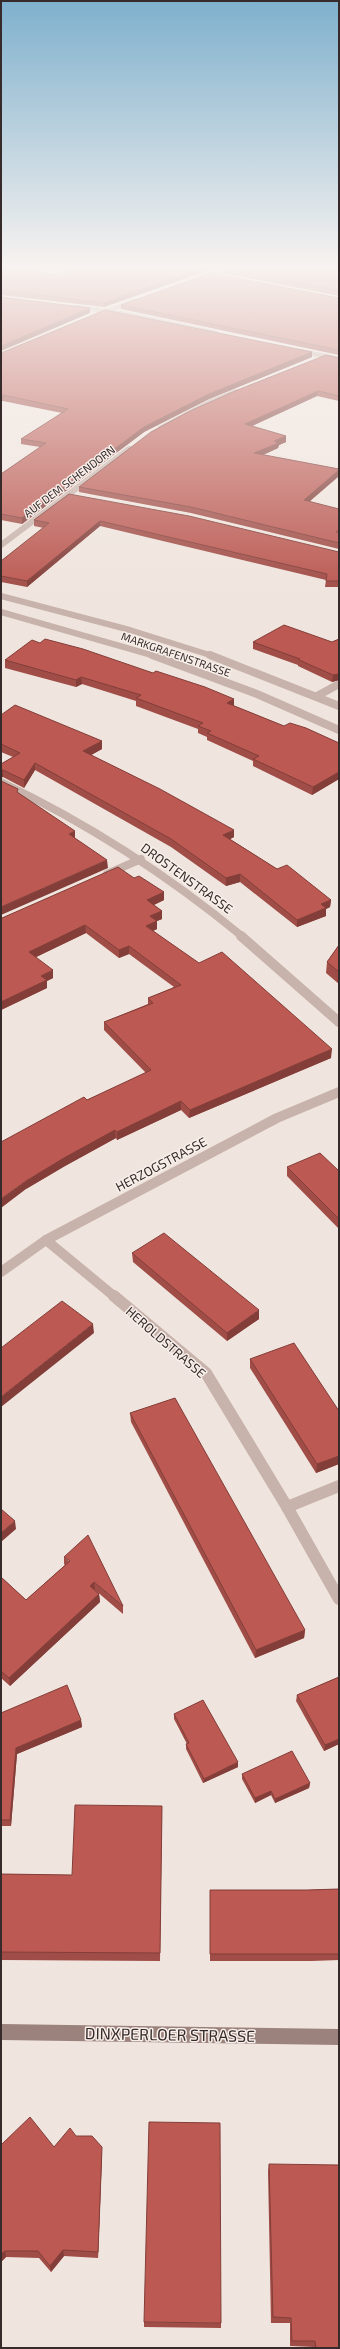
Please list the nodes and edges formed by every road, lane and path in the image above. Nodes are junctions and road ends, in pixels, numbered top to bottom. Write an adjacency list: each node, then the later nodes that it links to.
1 (240, 389): 2 (street)
2 (152, 433)
3 (133, 446): 4 (street, AUF DEM SCHENDORN)
4 (68, 495): 5 (street); 6 (street, AUF DEM SCHENDORN)
5 (75, 496)
6 (1, 545)
7 (1, 596): 10 (street, MARKGRAFENSTRASSE)
8 (1, 612): 12 (street, MARKGRAFENSTRASSE)
9 (339, 684): 10 (street)
10 (317, 696): 11 (street, MARKGRAFENSTRASSE)
11 (339, 706)
12 (339, 730)
13 (1, 782): 14 (street, DROSTENSTRASSE)
14 (141, 858): 15 (street); 16 (street, DROSTENSTRASSE)
15 (99, 877)
16 (339, 1022)
17 (339, 1092): 18 (street, HERZOGSTRASSE)
18 (46, 1240): 19 (street, HERZOGSTRASSE); 21 (street, HEROLDSTRASSE)
19 (1, 1272)
20 (339, 1486): 21 (street)
21 (287, 1507): 22 (street, HEROLDSTRASSE)
22 (339, 1599)
23 (1, 2032): 24 (main road, DINXPERLOER STRASSE)
24 (339, 2037)

